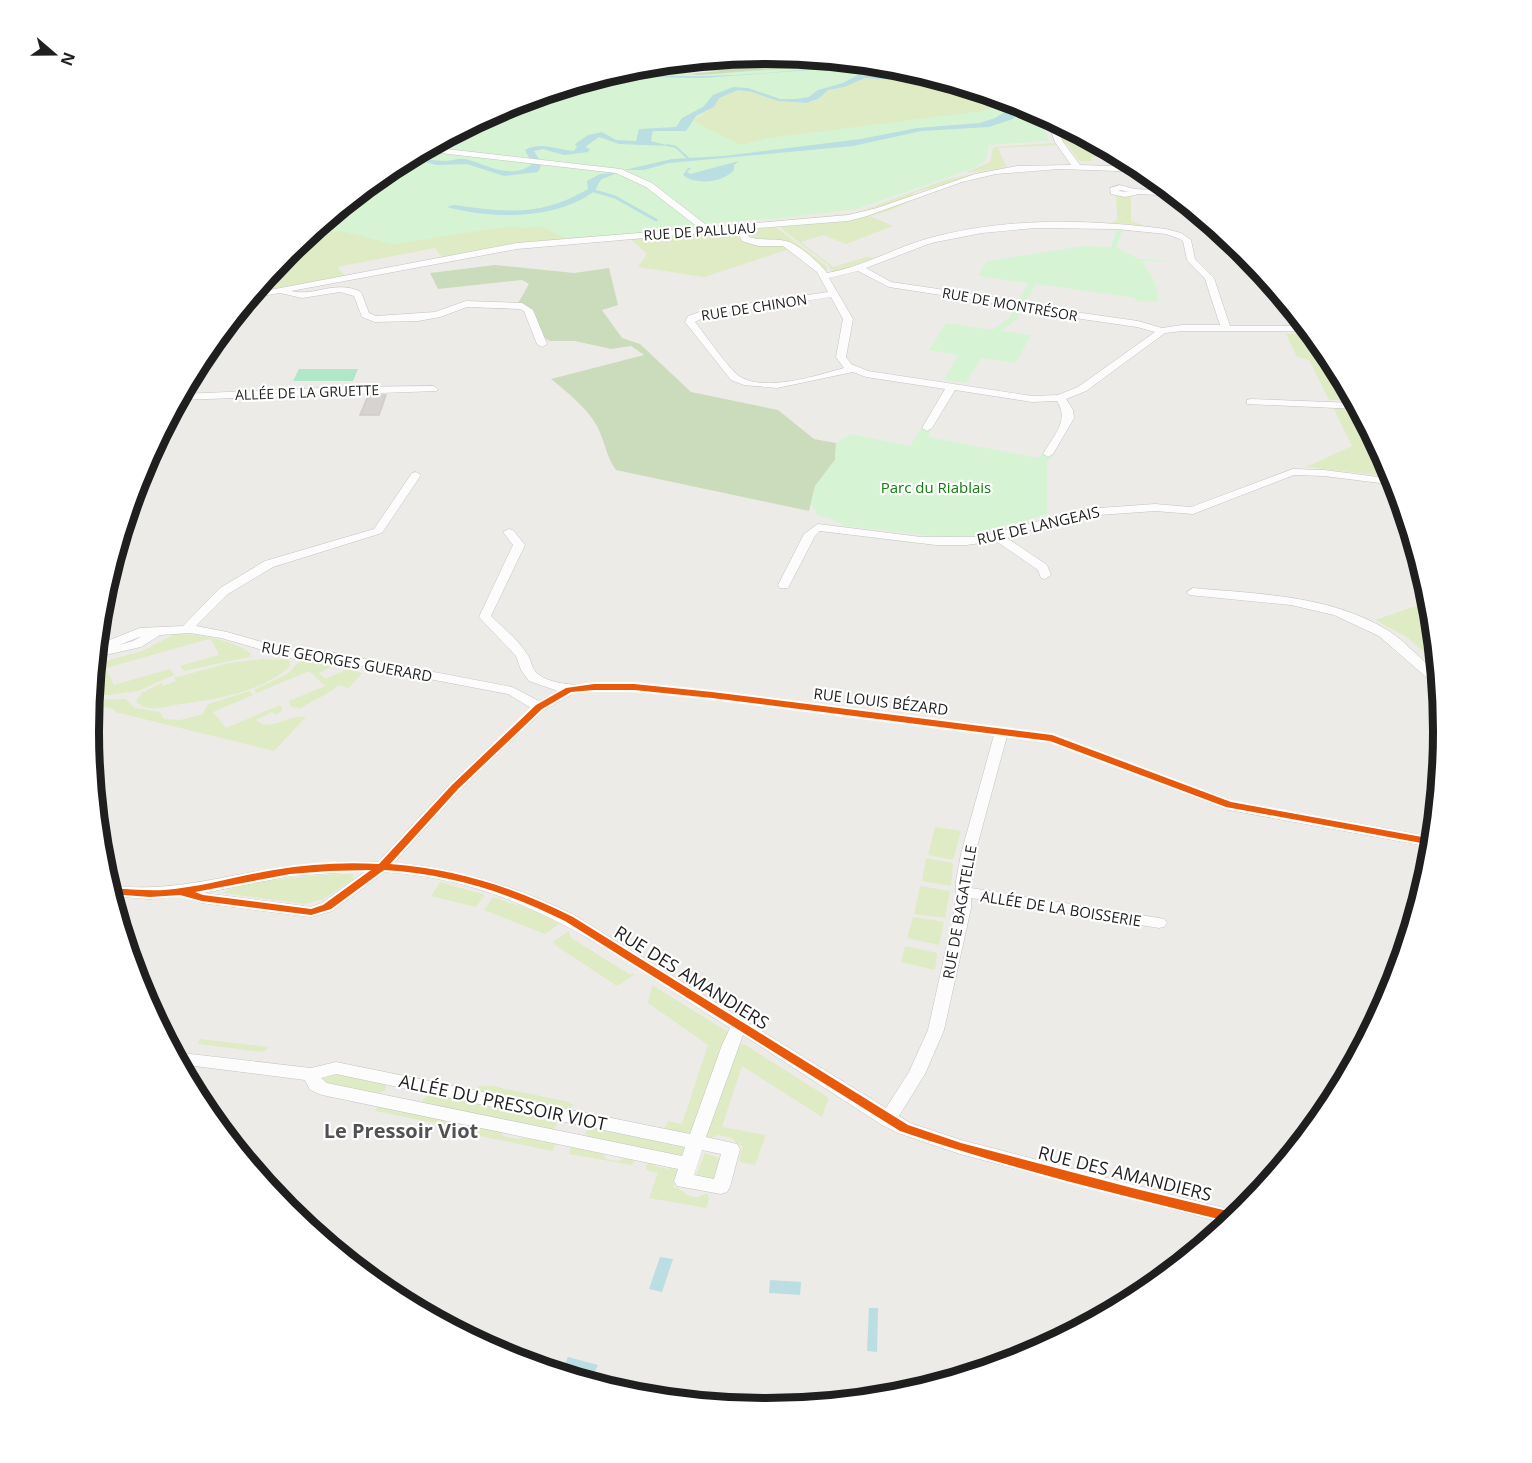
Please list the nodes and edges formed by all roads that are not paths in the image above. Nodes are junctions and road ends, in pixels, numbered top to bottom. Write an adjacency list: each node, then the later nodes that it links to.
1 (1054, 130): 3 (street)
2 (438, 151): 8 (street)
3 (1077, 167): 4 (street, RUE DE PALLUAU); 7 (street, RUE DE PALLUAU)
4 (1124, 169)
5 (1135, 192): 6 (street)
6 (1160, 193)
7 (740, 228): 8 (street, RUE DE PALLUAU); 10 (street)
8 (707, 230): 11 (street, RUE DE PALLUAU)
9 (861, 269): 10 (street); 14 (street); 16 (street, RUE DE MONTRÉSOR)
10 (825, 276): 13 (street)
11 (283, 291): 12 (street, RUE DE PALLUAU); 17 (street)
12 (263, 294)
13 (835, 294): 18 (street); 18 (street, RUE DE CHINON)
14 (1226, 328): 15 (street); 16 (street)
15 (1298, 329)
16 (1162, 331): 22 (street)
17 (543, 344)
18 (852, 369): 19 (street)
19 (951, 388): 22 (street); 25 (street)
20 (433, 389): 21 (street, ALLÉE DE LA GRUETTE)
21 (189, 397)
22 (1060, 398): 26 (street)
23 (1251, 402): 24 (street)
24 (1348, 406)
25 (927, 428)
26 (1047, 454)
27 (416, 475): 34 (street)
28 (1384, 481): 30 (street, RUE DE LANGEAIS)
29 (509, 532): 39 (street)
30 (997, 537): 31 (street); 32 (street, RUE DE LANGEAIS)
31 (1045, 575)
32 (784, 585)
33 (1193, 592): 38 (street)
34 (187, 629): 35 (street, RUE GEORGES GUERARD); 40 (street, RUE GEORGES GUERARD)
35 (155, 631): 36 (street, RUE GEORGES GUERARD); 37 (street)
36 (105, 646)
37 (104, 652)
38 (1430, 672)
39 (569, 690): 40 (street, RUE LOUIS BÉZARD); 41 (street, RUE LOUIS BÉZARD)
40 (539, 707): 43 (street, RUE LOUIS BÉZARD)
41 (1002, 731): 42 (street, RUE LOUIS BÉZARD); 46 (street, RUE DE BAGATELLE)
42 (1424, 840)
43 (382, 867): 45 (street, RUE DES AMANDIERS); 45 (street, RUE LOUIS BÉZARD); 48 (street, RUE DES AMANDIERS)
44 (119, 891): 45 (street, RUE DES AMANDIERS)
45 (180, 891)
46 (964, 892): 47 (street, ALLÉE DE LA BOISSERIE); 54 (street, RUE DE BAGATELLE)
47 (1159, 923)
48 (739, 1027): 54 (street, RUE DES AMANDIERS); 56 (street)
49 (184, 1058): 50 (street, ALLÉE DU PRESSOIR VIOT)
50 (311, 1074): 51 (street, ALLÉE DU PRESSOIR VIOT); 52 (street, ALLÉE DU PRESSOIR VIOT)
51 (415, 1084): 52 (street); 53 (street, ALLÉE DU PRESSOIR VIOT)
52 (403, 1106): 55 (street, ALLÉE DU PRESSOIR VIOT)
53 (576, 1118): 55 (street); 56 (street, ALLÉE DU PRESSOIR VIOT)
54 (888, 1120): 58 (street, RUE DES AMANDIERS)
55 (567, 1140): 57 (street, ALLÉE DU PRESSOIR VIOT)
56 (696, 1142): 57 (street); 57 (street, ALLÉE DU PRESSOIR VIOT)
57 (688, 1164)
58 (1225, 1215)

